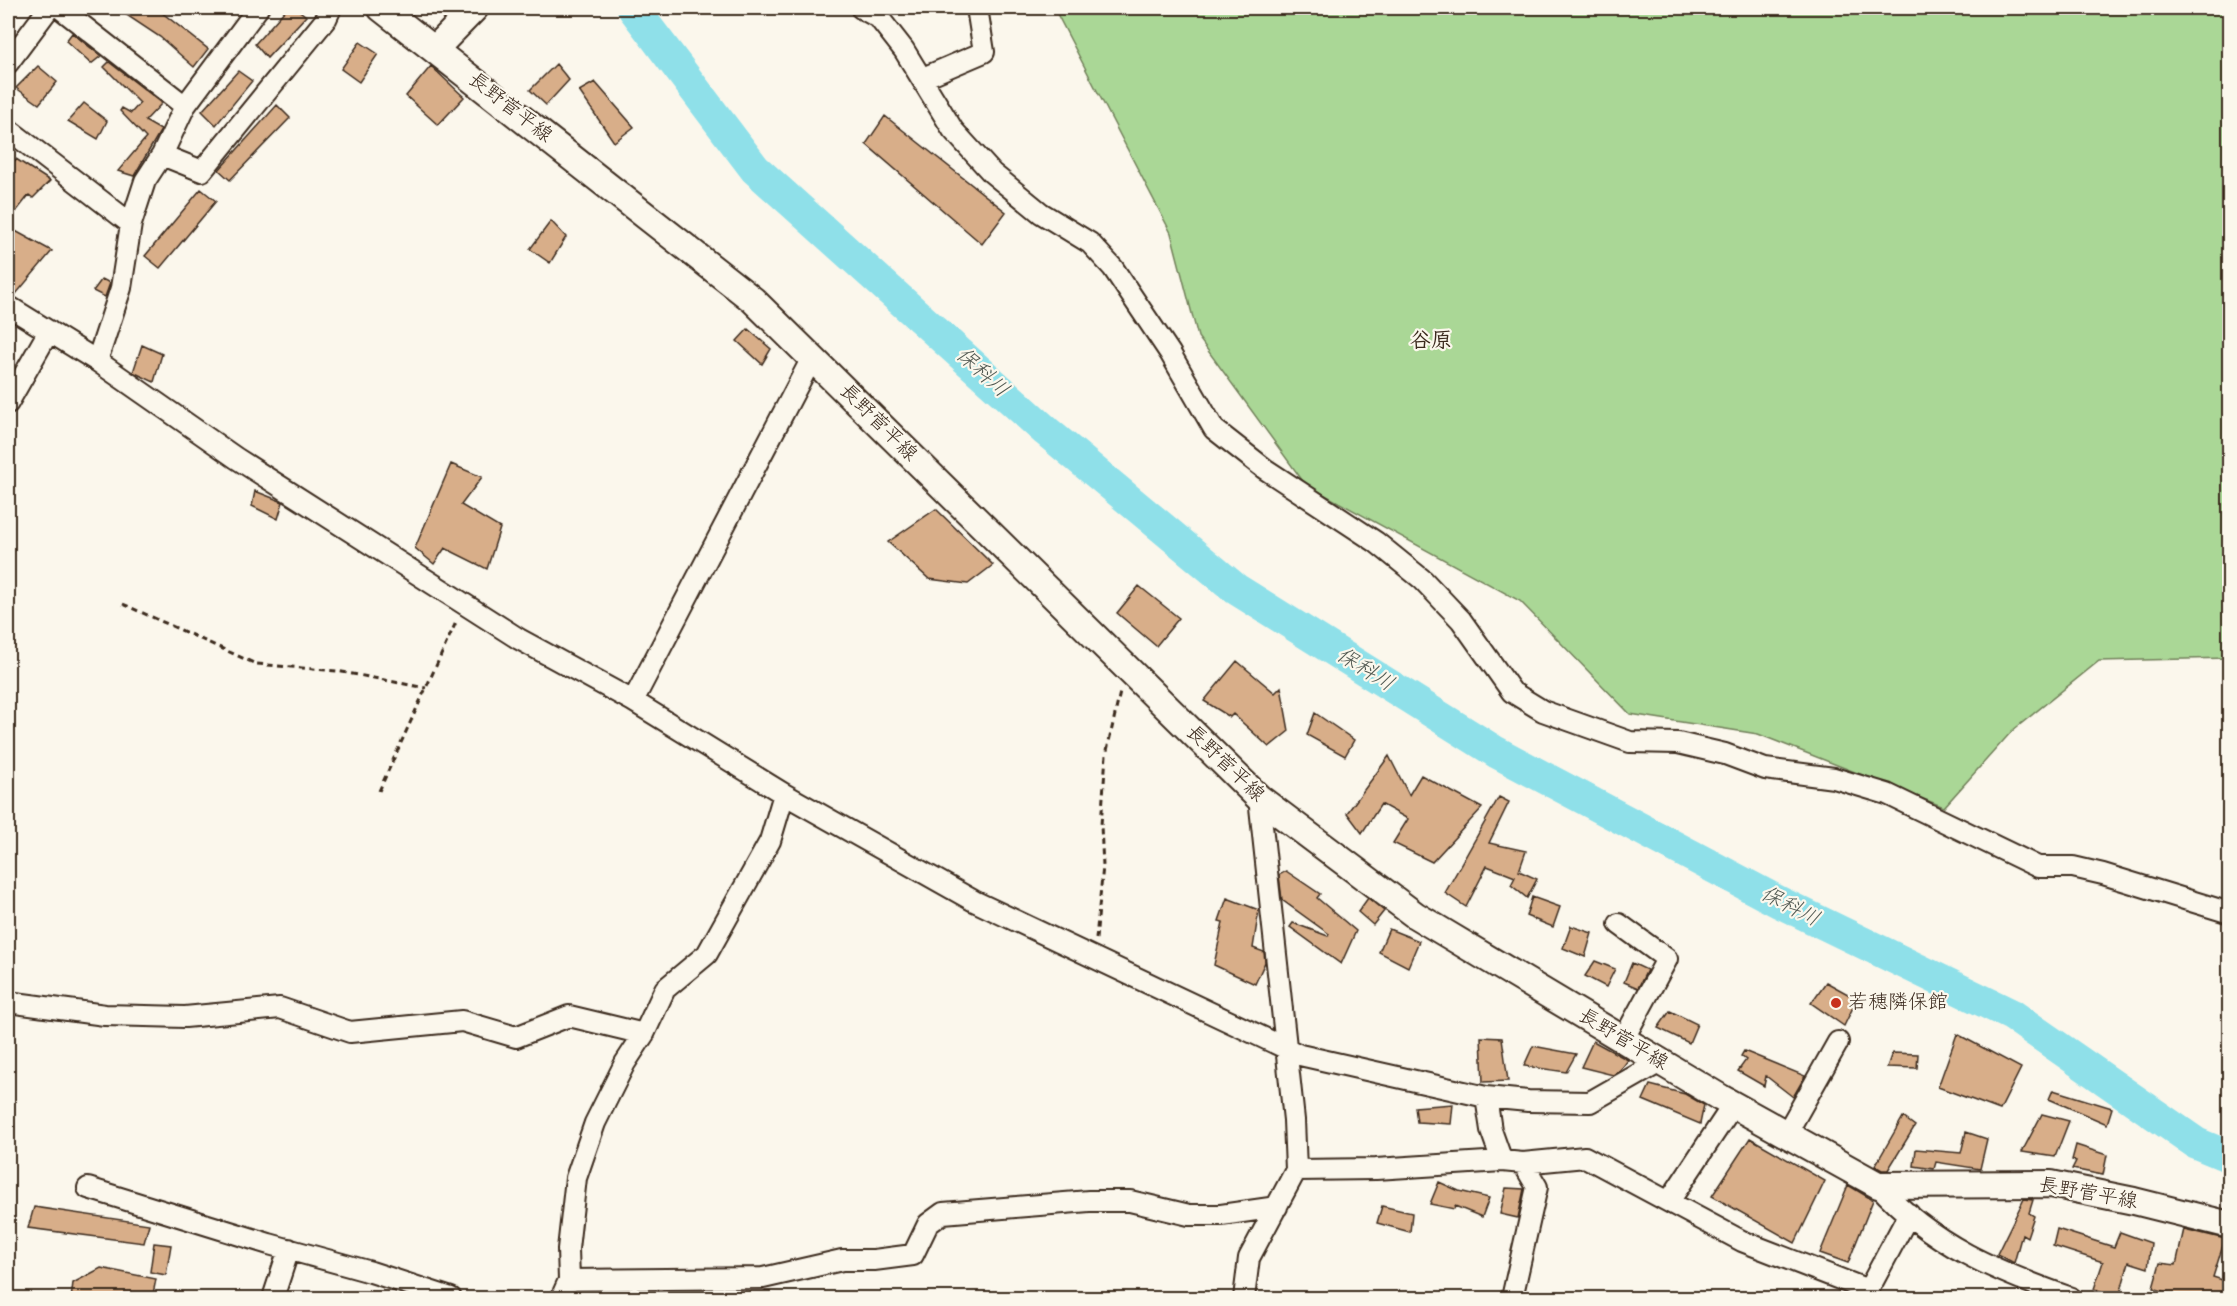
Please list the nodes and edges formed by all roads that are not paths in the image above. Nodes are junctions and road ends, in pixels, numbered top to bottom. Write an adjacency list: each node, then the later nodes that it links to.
1 (49, 8): 10 (street)
2 (60, 8): 12 (street)
3 (258, 8): 12 (street)
4 (331, 8): 14 (street)
5 (381, 8): 9 (main road, 長野菅平線)
6 (475, 8): 9 (main road)
7 (861, 8): 11 (street)
8 (977, 8): 11 (street)
9 (435, 49): 18 (main road, 長野菅平線)
10 (8, 63)
11 (923, 78): 24 (street)
12 (185, 106): 14 (street)
13 (8, 129): 15 (street)
14 (162, 155): 15 (street)
15 (131, 224): 19 (street)
16 (8, 306): 17 (street)
17 (49, 331): 19 (street); 20 (street)
18 (812, 358): 21 (street); 23 (main road, 長野菅平線)
19 (97, 361): 21 (street)
20 (8, 403)
21 (633, 701): 22 (street)
22 (784, 794): 27 (street); 30 (street)
23 (1259, 798): 28 (main road, 長野菅平線); 30 (street)
24 (2229, 912)
25 (1619, 924): 28 (street)
26 (8, 1002): 27 (street)
27 (644, 1034): 45 (street)
28 (1623, 1040): 31 (main road, 長野菅平線)
29 (1838, 1042): 34 (street)
30 (1285, 1049): 32 (street); 37 (street)
31 (1660, 1062): 32 (street); 33 (main road, 長野菅平線)
32 (1486, 1097): 35 (street)
33 (1732, 1105): 34 (main road, 長野菅平線); 40 (street)
34 (1785, 1136): 38 (main road, 長野菅平線)
35 (1502, 1161): 36 (street); 37 (street)
36 (1522, 1163): 40 (street); 51 (street)
37 (1296, 1170): 41 (street)
38 (1878, 1185): 42 (street); 43 (main road, 長野菅平線)
39 (87, 1188): 44 (street)
40 (1670, 1200): 46 (street)
41 (1276, 1207): 45 (street); 50 (street)
42 (1909, 1214): 46 (street); 52 (street)
43 (2229, 1225)
44 (289, 1249): 47 (street); 48 (street)
45 (569, 1280): 49 (street)
46 (1866, 1294)
47 (273, 1299)
48 (451, 1299)
49 (561, 1299)
50 (1244, 1299)
51 (1512, 1299)
52 (2071, 1299)

